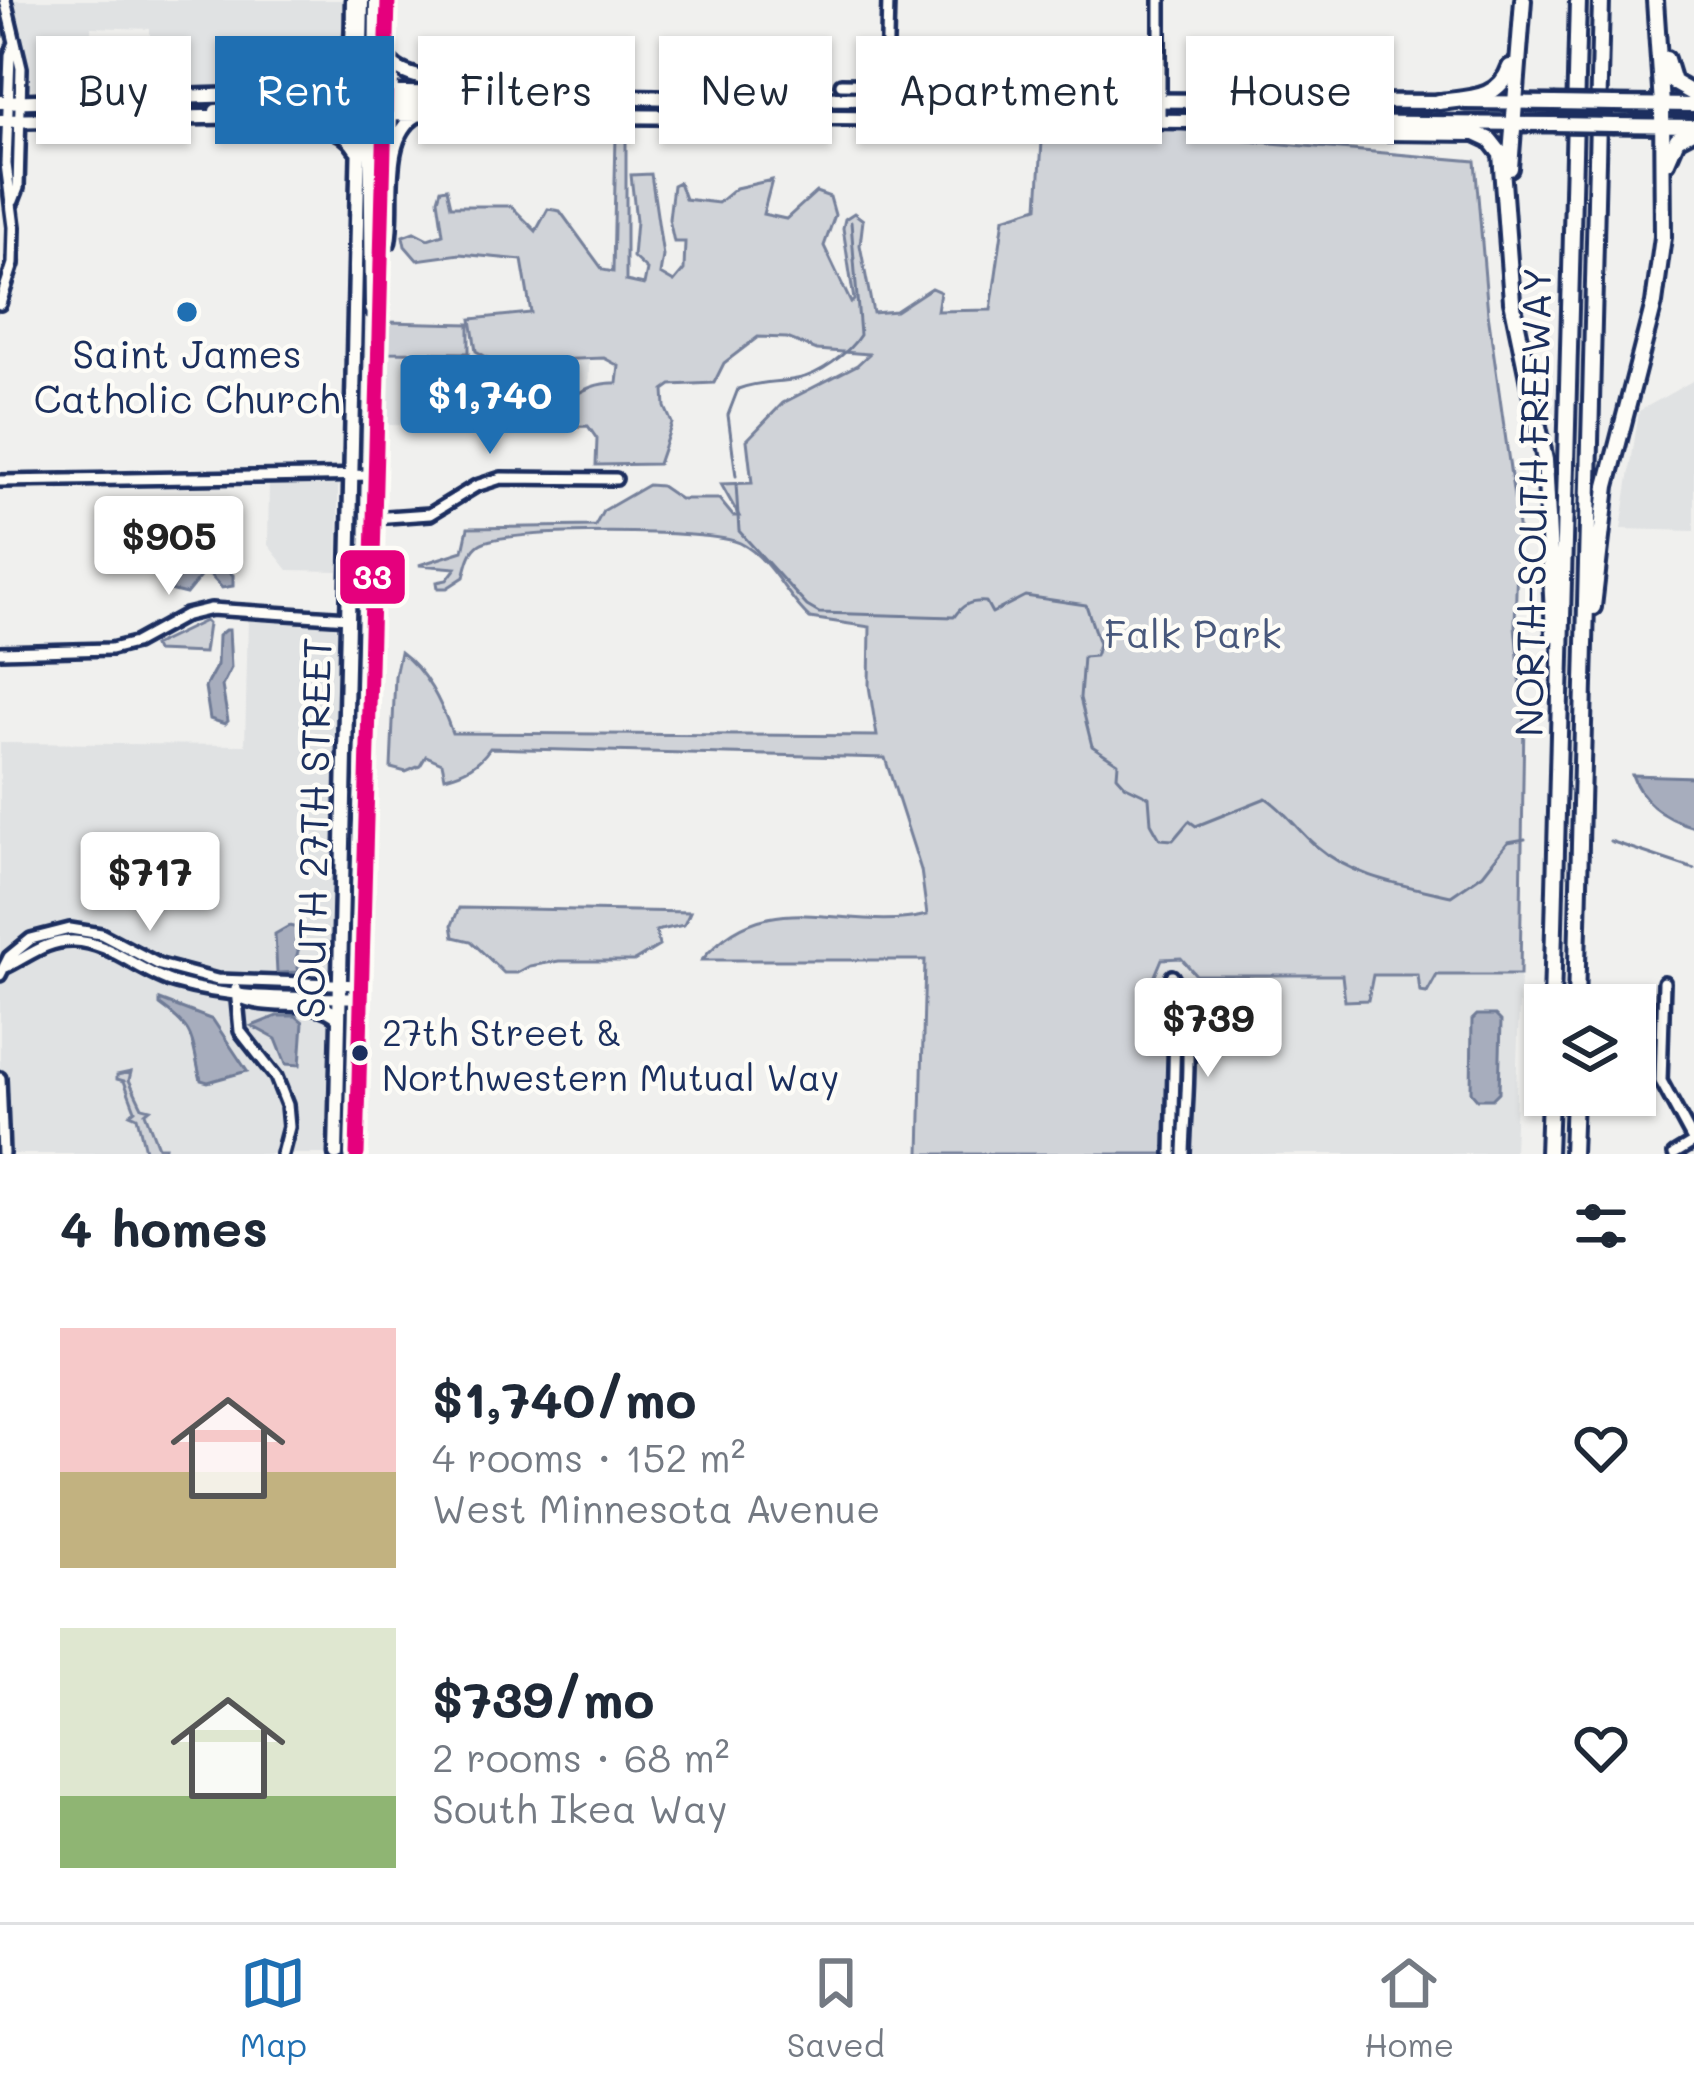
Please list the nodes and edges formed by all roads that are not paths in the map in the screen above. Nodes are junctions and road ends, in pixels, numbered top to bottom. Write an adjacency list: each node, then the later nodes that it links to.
1 (4, 0): 24 (street)
2 (353, 0): 13 (main road)
3 (362, 0): 14 (main road, SOUTH 27TH STREET)
4 (376, 0): 15 (main road)
5 (388, 0): 16 (main road, SOUTH 27TH STREET)
6 (888, 0): 17 (street)
7 (1160, 0): 18 (street)
8 (1523, 0): 12 (highway)
9 (1578, 0): 58 (highway, NORTH-SOUTH FREEWAY)
10 (1601, 0): 57 (highway, NORTH-SOUTH FREEWAY)
11 (1656, 0): 21 (highway); 27 (highway)
12 (1521, 21): 25 (highway); 26 (highway)
13 (350, 36)
14 (365, 36)
15 (375, 36)
16 (387, 36)
17 (887, 36)
18 (1159, 36)
19 (841, 84): 20 (street)
20 (856, 87)
21 (1694, 94)
22 (215, 96): 24 (main road)
23 (1162, 99): 25 (main road)
24 (10, 102): 34 (street)
25 (1439, 102): 26 (main road)
26 (1512, 103): 27 (main road, bridge); 36 (highway)
27 (1662, 105): 28 (main road); 37 (highway)
28 (1694, 105)
29 (394, 109): 31 (main road)
30 (215, 113): 33 (main road)
31 (418, 115): 47 (main road)
32 (215, 117): 33 (main road)
33 (192, 118): 34 (main road)
34 (10, 121): 48 (street)
35 (1394, 123): 36 (main road)
36 (1511, 124): 37 (main road, bridge); 46 (highway)
37 (1662, 126): 38 (main road); 45 (highway)
38 (1694, 128): 45 (highway)
39 (1394, 132): 46 (highway)
40 (352, 144): 44 (main road)
41 (361, 144): 44 (main road, SOUTH 27TH STREET)
42 (371, 144): 49 (main road)
43 (374, 144): 47 (main road, SOUTH 27TH STREET)
44 (358, 155): 50 (main road, SOUTH 27TH STREET)
45 (1664, 179): 57 (highway)
46 (1508, 221): 58 (highway)
47 (380, 286): 49 (main road, SOUTH 27TH STREET)
48 (0, 304)
49 (378, 347): 51 (main road, SOUTH 27TH STREET)
50 (352, 475): 51 (street); 53 (street); 55 (main road, SOUTH 27TH STREET)
51 (374, 475): 54 (main road, SOUTH 27TH STREET)
52 (616, 479): 54 (street)
53 (0, 481)
54 (373, 518): 66 (main road, SOUTH 27TH STREET)
55 (349, 617): 56 (street); 65 (main road, SOUTH 27TH STREET)
56 (0, 652)
57 (1582, 719): 63 (highway, NORTH-SOUTH FREEWAY)
58 (1560, 748): 62 (highway, NORTH-SOUTH FREEWAY)
59 (3, 971): 64 (street)
60 (1172, 976): 67 (street)
61 (1664, 982): 72 (street)
62 (1553, 984)
63 (1576, 984)
64 (237, 991): 65 (street); 68 (main road); 74 (street)
65 (340, 991): 66 (street); 68 (main road, SOUTH 27TH STREET)
66 (361, 991): 76 (main road, SOUTH 27TH STREET)
67 (1183, 1014): 77 (street); 78 (street)
68 (339, 1018): 75 (main road, SOUTH 27TH STREET)
69 (0, 1078): 73 (street)
70 (1549, 1116): 79 (highway)
71 (1574, 1116): 80 (highway)
72 (1694, 1142): 81 (street)
73 (3, 1154)
74 (282, 1154)
75 (336, 1154)
76 (357, 1154)
77 (1172, 1154)
78 (1184, 1154)
79 (1548, 1154)
80 (1573, 1154)
81 (1674, 1154)

